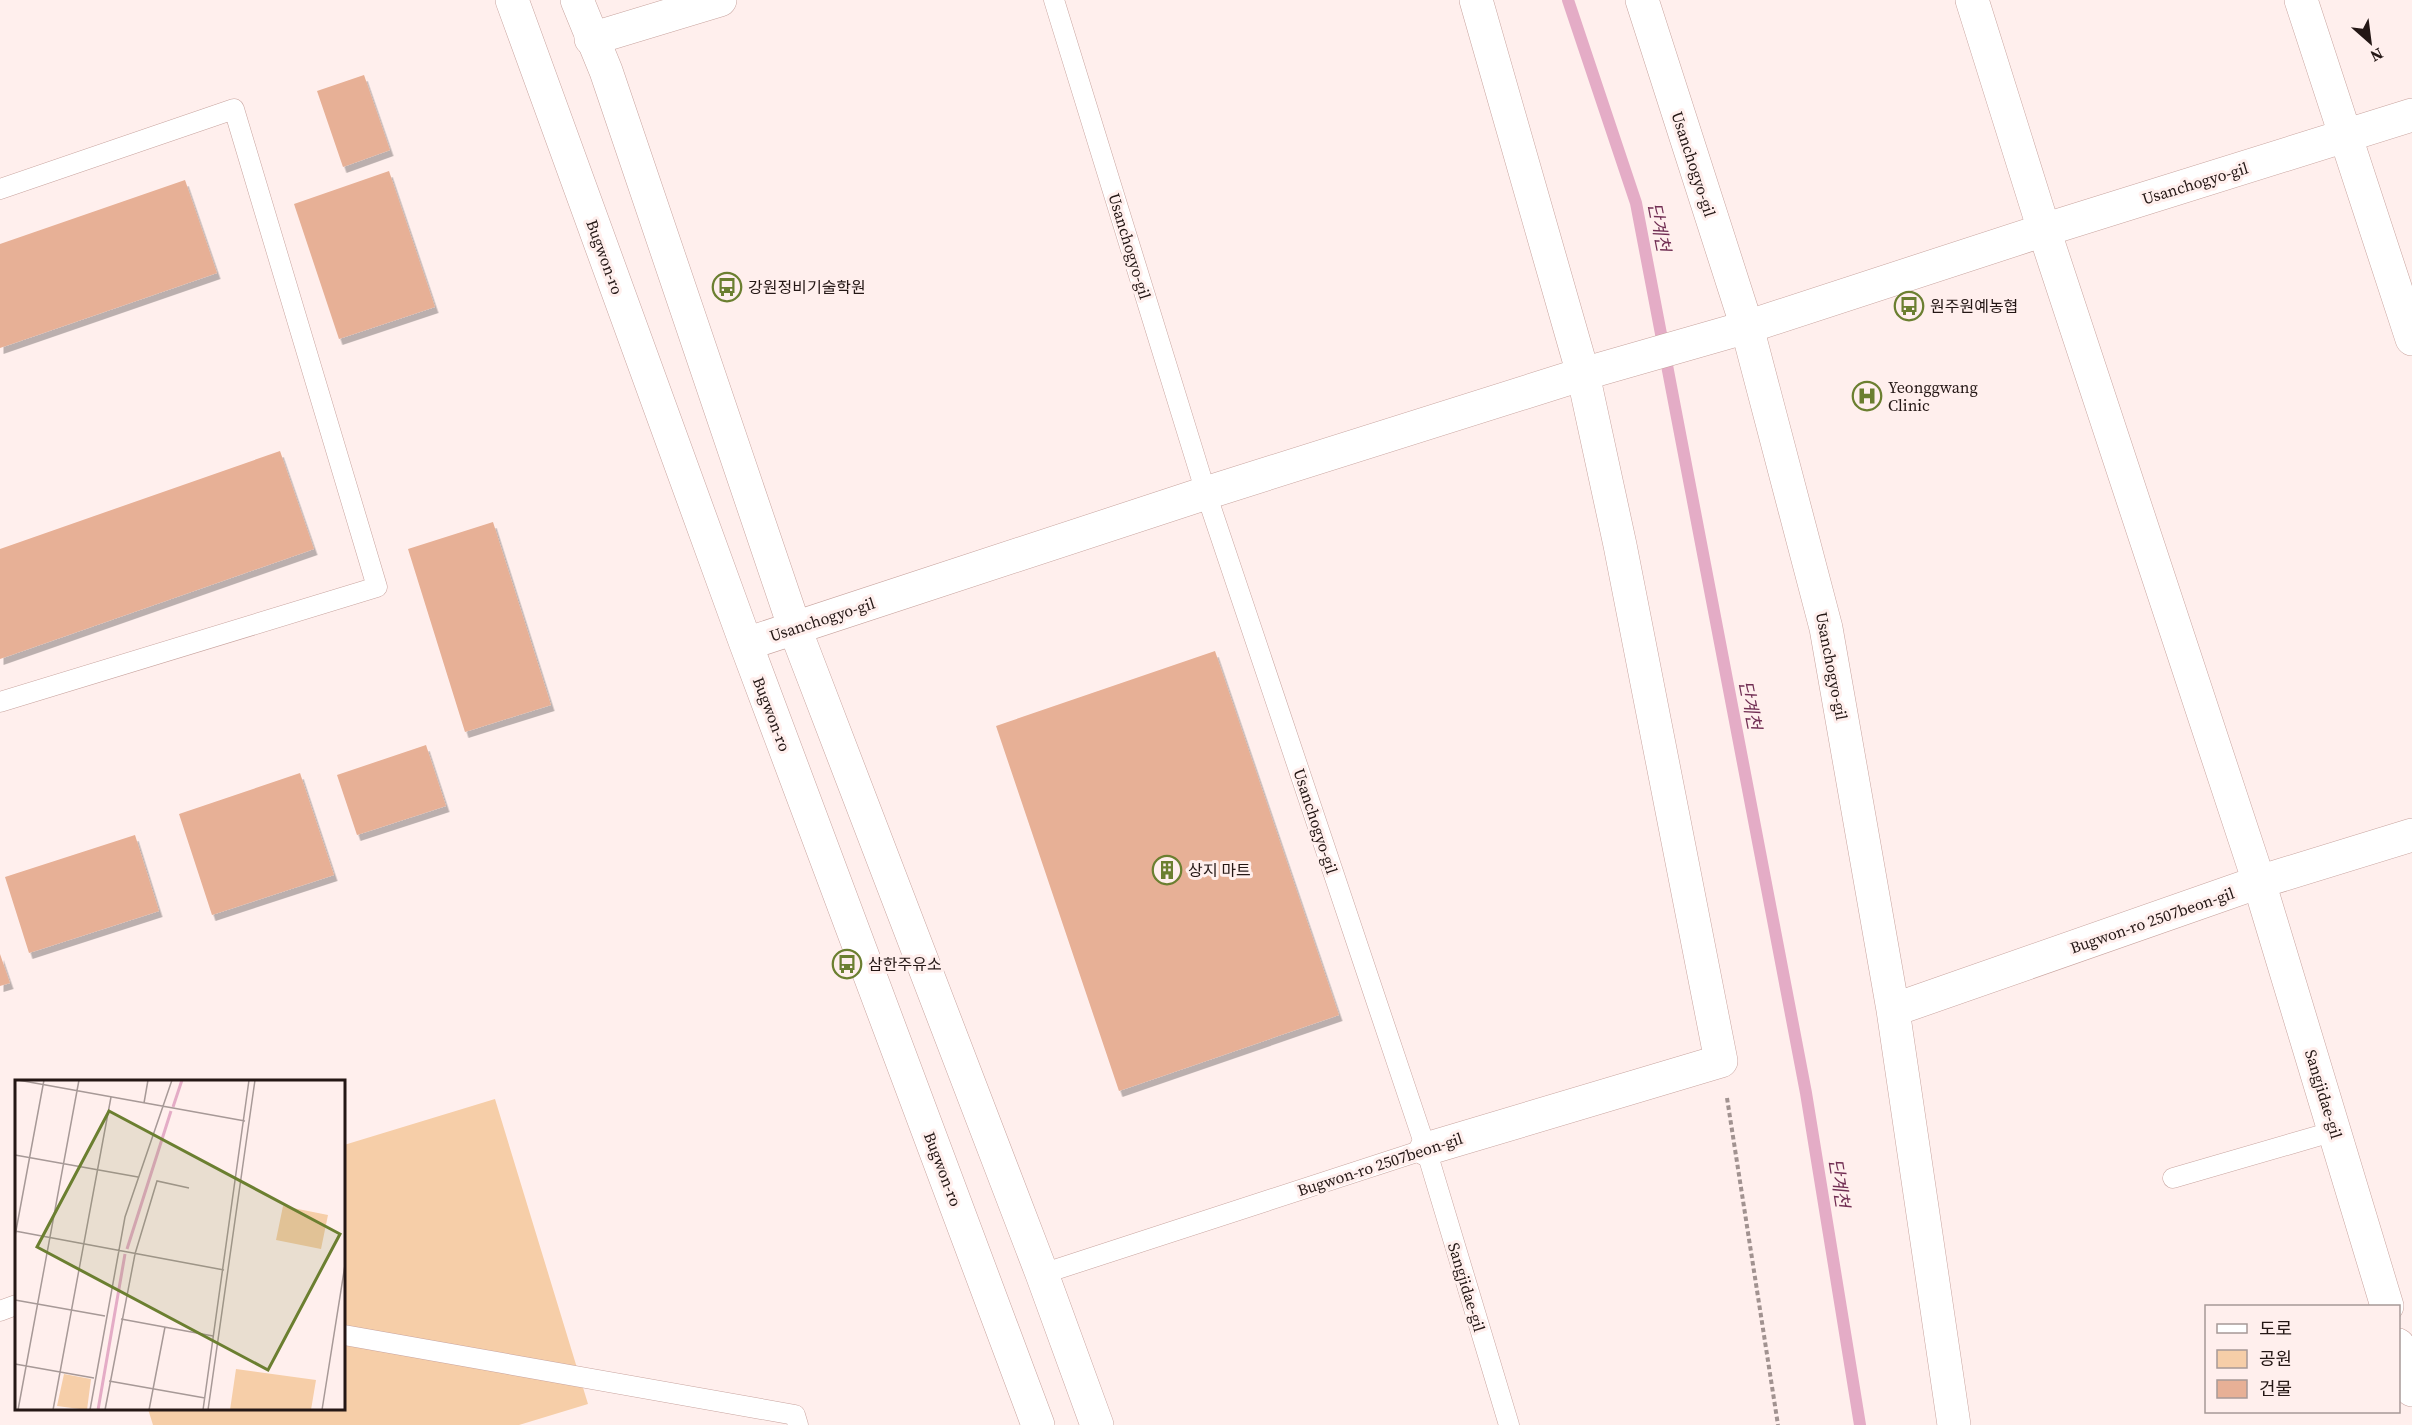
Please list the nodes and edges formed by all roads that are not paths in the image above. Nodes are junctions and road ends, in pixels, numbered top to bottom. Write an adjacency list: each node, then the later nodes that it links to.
1 (512, 0): 19 (street, Bugwon-ro)
2 (577, 0): 9 (street)
3 (720, 0): 9 (street)
4 (1054, 0): 17 (lane, Usanchogyo-gil)
5 (1476, 0): 16 (street)
6 (1642, 0): 14 (street, Usanchogyo-gil)
7 (1972, 0): 13 (street)
8 (2301, 0): 11 (street)
9 (591, 39): 18 (street)
10 (2412, 116): 11 (street, Usanchogyo-gil)
11 (2346, 136): 13 (street, Usanchogyo-gil); 15 (street)
12 (0, 189): 20 (lane)
13 (2044, 230): 14 (street, Usanchogyo-gil); 22 (street)
14 (1747, 327): 16 (street, Usanchogyo-gil); 23 (street, Usanchogyo-gil)
15 (2412, 339)
16 (1583, 374): 17 (street, Usanchogyo-gil); 25 (street, Bugwon-ro 2507beon-gil)
17 (1206, 493): 18 (street, Usanchogyo-gil); 25 (lane, Usanchogyo-gil)
18 (795, 629): 19 (street, Usanchogyo-gil); 27 (street)
19 (746, 644): 35 (street, Bugwon-ro)
20 (0, 702)
21 (2412, 835): 22 (street, Bugwon-ro 2507beon-gil)
22 (2259, 882): 23 (street, Bugwon-ro 2507beon-gil); 24 (street, Sangjidae-gil)
23 (1893, 1010): 38 (street)
24 (2335, 1131): 26 (lane); 29 (street, Sangjidae-gil)
25 (1426, 1149): 27 (lane, Bugwon-ro 2507beon-gil); 37 (lane, Sangjidae-gil)
26 (2173, 1178)
27 (1042, 1274): 36 (street)
28 (15, 1305): 30 (lane)
29 (2387, 1305)
30 (0, 1311)
31 (345, 1335): 34 (lane)
32 (2400, 1351): 33 (street)
33 (2412, 1390)
34 (798, 1425)
35 (1038, 1425)
36 (1097, 1425)
37 (1509, 1425)
38 (1954, 1425)

